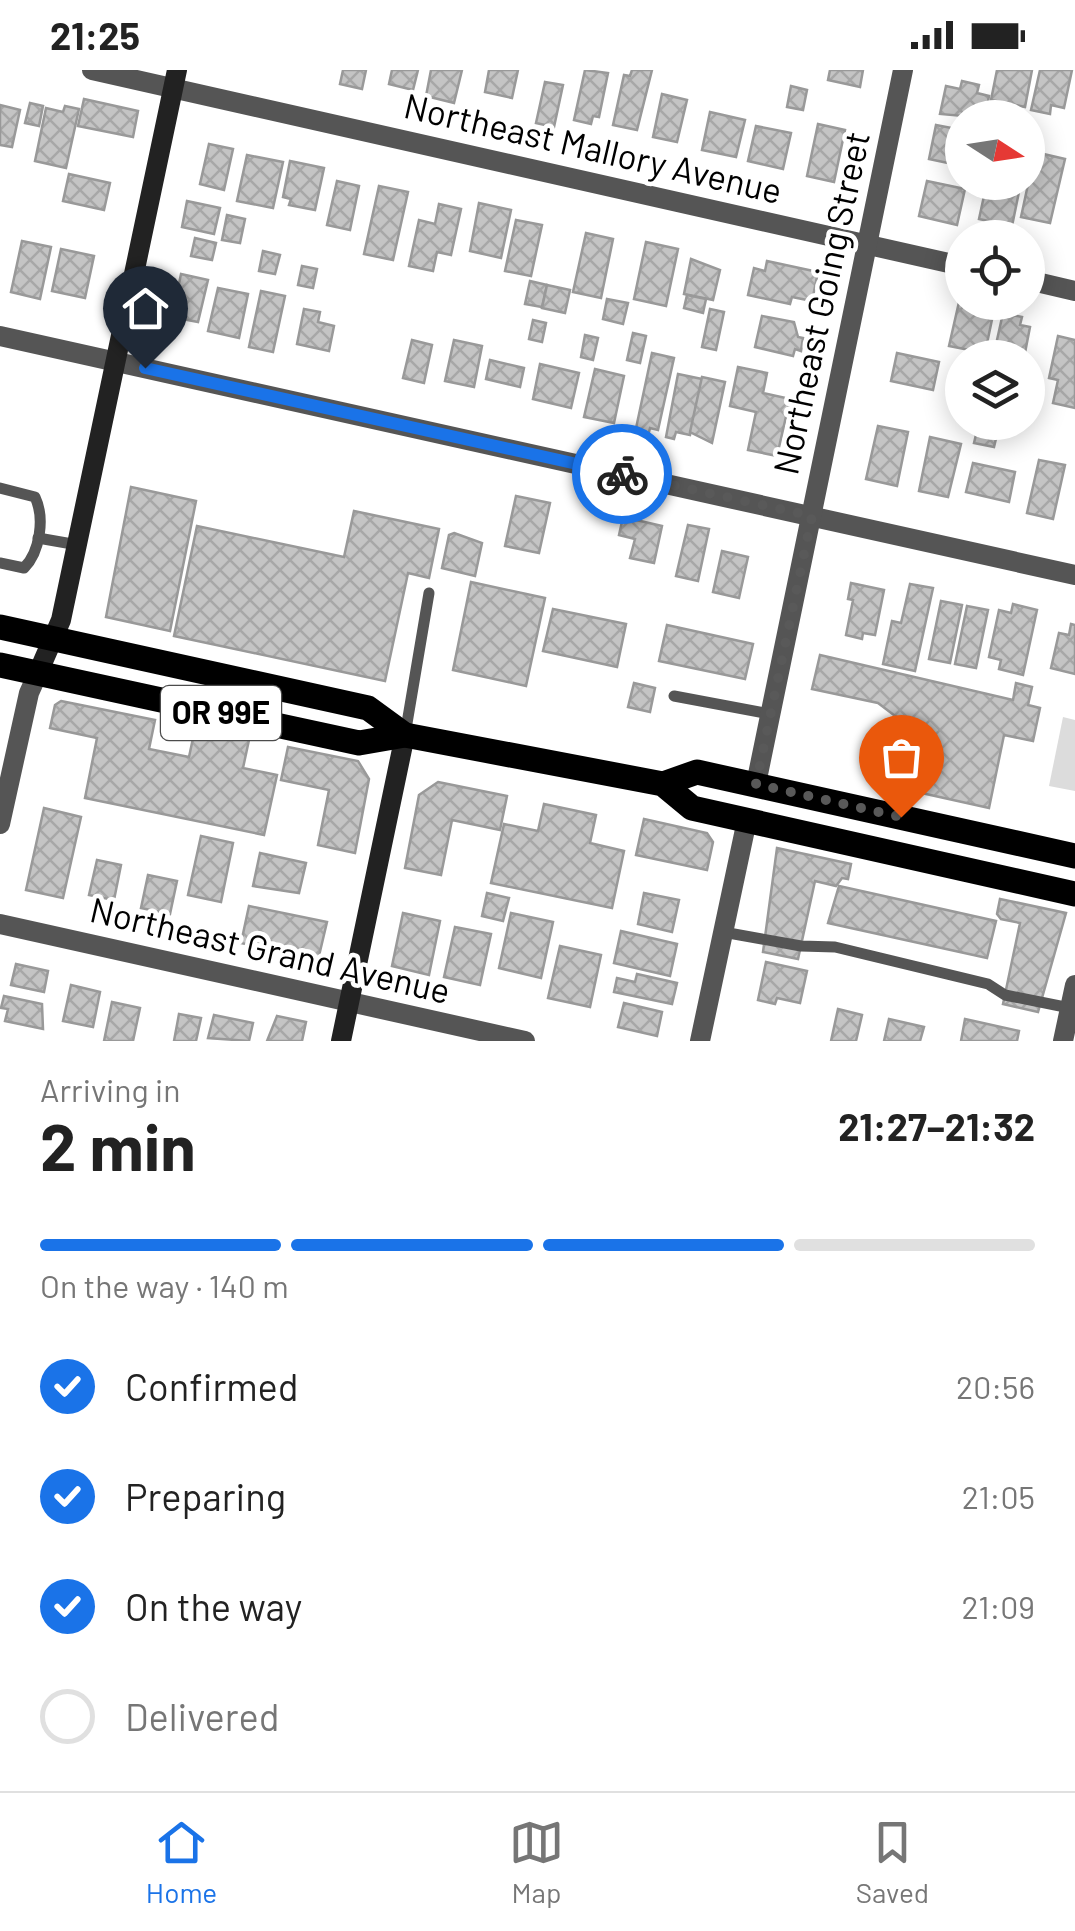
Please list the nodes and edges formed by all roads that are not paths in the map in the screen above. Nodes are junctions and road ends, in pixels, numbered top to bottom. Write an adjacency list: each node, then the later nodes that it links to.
1 (92, 70): 3 (street, Northeast Mallory Avenue)
2 (903, 70): 4 (street, Northeast Going Street)
3 (176, 79): 4 (street, Northeast Mallory Avenue); 9 (street)
4 (867, 244): 5 (street, Northeast Mallory Avenue); 11 (street, Northeast Going Street)
5 (945, 262)
6 (1045, 284): 7 (street)
7 (1075, 291)
8 (0, 336): 9 (street)
9 (117, 361): 11 (street); 13 (street)
10 (0, 488): 12 (lane)
11 (812, 516): 15 (street); 22 (street, Northeast Going Street)
12 (38, 538): 13 (lane); 14 (lane)
13 (78, 545): 18 (street)
14 (0, 563)
15 (1075, 576)
16 (429, 593): 23 (lane)
17 (0, 627): 18 (main road, OR 99E)
18 (52, 639): 20 (street); 23 (main road, OR 99E)
19 (0, 665): 20 (main road, OR 99E)
20 (38, 673): 23 (main road, OR 99E); 27 (street)
21 (674, 696): 22 (lane)
22 (770, 714): 25 (street, Northeast Going Street)
23 (405, 735): 24 (main road, OR 99E); 33 (street)
24 (663, 784): 25 (main road, OR 99E); 26 (main road, OR 99E)
25 (756, 784): 28 (main road, OR 99E)
26 (747, 820): 29 (main road, OR 99E); 31 (street)
27 (0, 824)
28 (1075, 856)
29 (1075, 894)
30 (0, 924): 33 (street, Northeast Grand Avenue)
31 (723, 932): 34 (lane); 37 (street)
32 (1075, 985): 34 (street)
33 (350, 1002): 35 (street); 36 (street, Northeast Grand Avenue)
34 (1070, 1008): 38 (street)
35 (341, 1041)
36 (525, 1041)
37 (700, 1041)
38 (1063, 1041)

